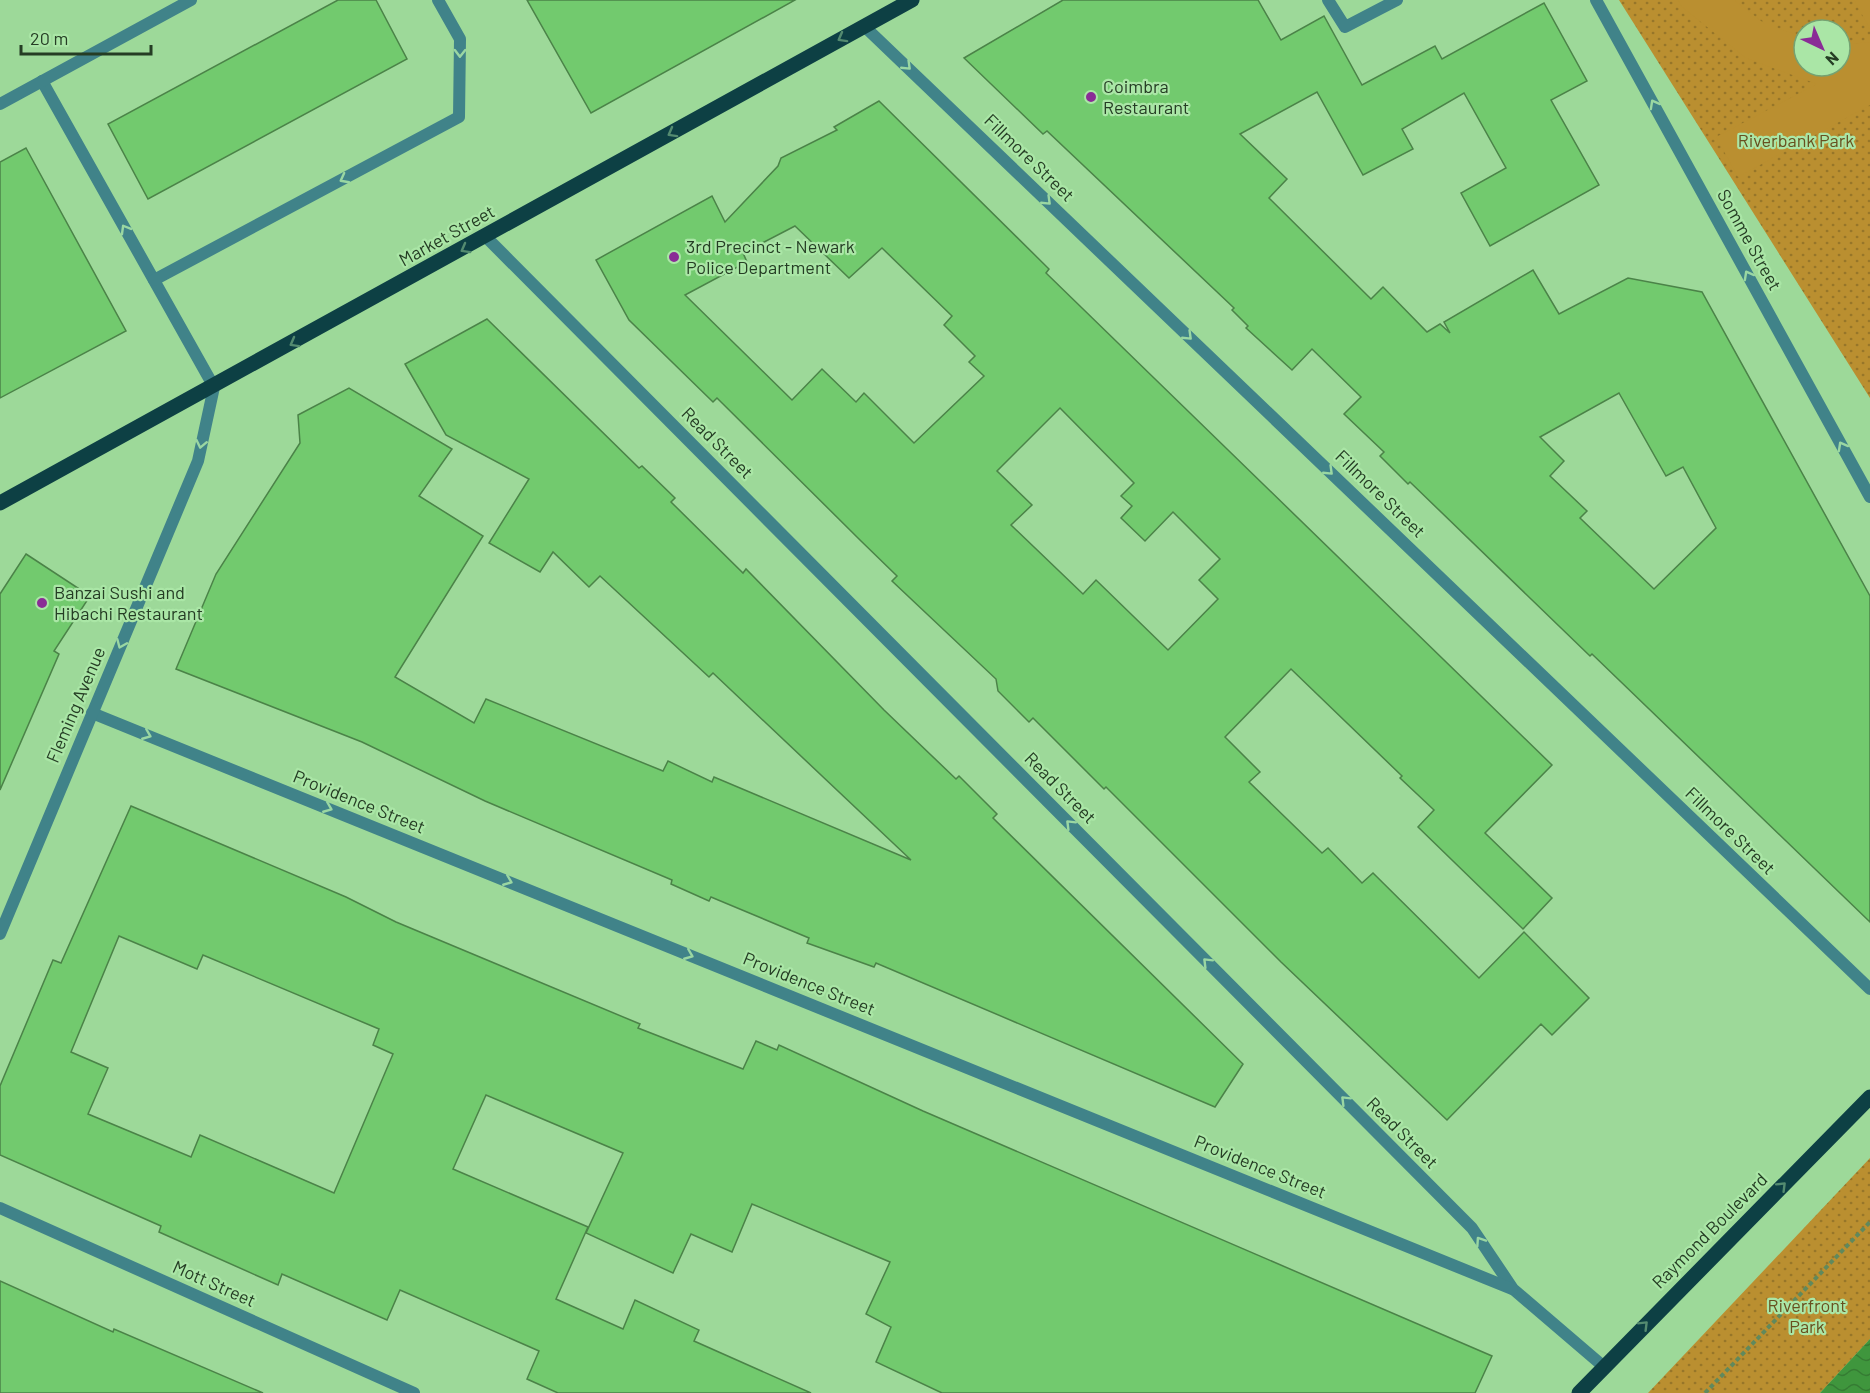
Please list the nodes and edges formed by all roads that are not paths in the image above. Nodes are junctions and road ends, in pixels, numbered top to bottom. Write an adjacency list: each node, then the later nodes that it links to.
1 (191, 0): 8 (street)
2 (438, 0): 11 (street, one-way to 11)
3 (912, 0): 7 (main road, Market Street)
4 (1328, 0): 5 (street)
5 (1397, 0)
6 (1596, 0): 13 (street, Somme Street, one-way to 6)
7 (864, 26): 10 (main road, Market Street, one-way to 10); 17 (street, Fillmore Street, one-way to 17)
8 (42, 81): 9 (street); 11 (street, one-way to 8)
9 (0, 104)
10 (486, 237): 12 (main road, Market Street, one-way to 12); 20 (street, Read Street, one-way to 10)
11 (154, 280): 12 (street)
12 (214, 387): 14 (main road, Market Street); 15 (street, Fleming Avenue, one-way to 15)
13 (1870, 497)
14 (0, 503)
15 (93, 713): 16 (street, Fleming Avenue); 20 (street, Providence Street, one-way to 20)
16 (0, 934)
17 (1870, 989)
18 (1870, 1097): 21 (main road, Raymond Boulevard, one-way to 18)
19 (0, 1208): 22 (street, Mott Street)
20 (1513, 1289): 21 (street, Read Street)
21 (1603, 1366): 23 (main road, Raymond Boulevard)
22 (414, 1393)
23 (1579, 1393)

